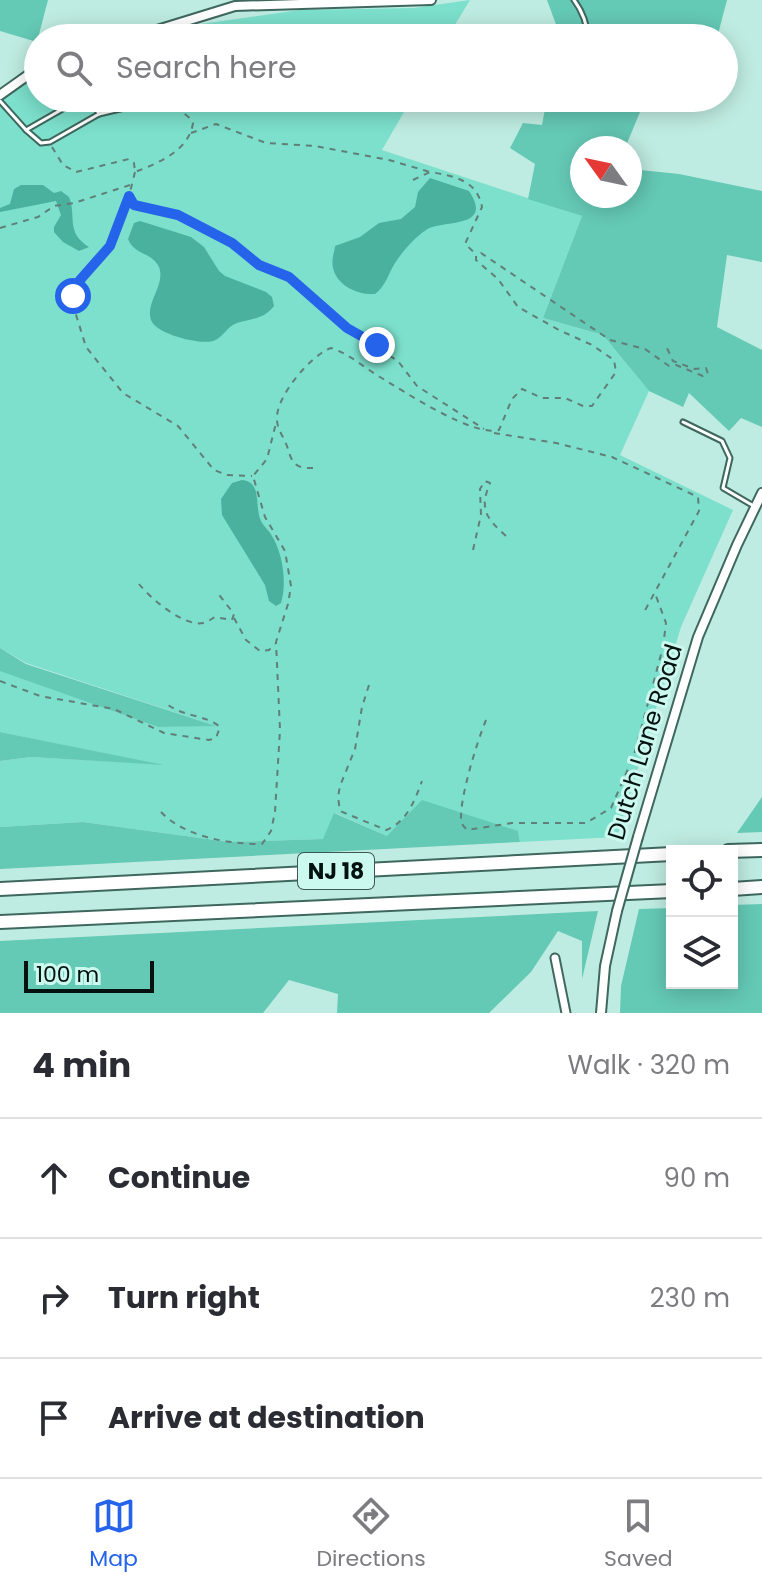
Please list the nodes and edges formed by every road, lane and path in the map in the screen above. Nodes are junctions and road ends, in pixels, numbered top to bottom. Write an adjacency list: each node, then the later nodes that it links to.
1 (431, 0): 3 (street)
2 (574, 0): 5 (lane)
3 (234, 3): 4 (street)
4 (179, 24)
5 (586, 24)
6 (24, 79): 7 (street)
7 (0, 98): 12 (lane)
8 (58, 112): 12 (lane)
9 (108, 112): 11 (lane)
10 (179, 112): 13 (path)
11 (99, 114): 14 (lane)
12 (26, 130): 14 (lane)
13 (191, 133): 15 (path); 16 (path)
14 (50, 142): 15 (path)
15 (135, 172): 18 (path)
16 (430, 172): 17 (path); 21 (path)
17 (413, 180)
18 (131, 184): 19 (path); 20 (path)
19 (129, 196): 25 (path); 27 (path)
20 (0, 228)
21 (476, 255): 22 (path); 25 (path)
22 (667, 348)
23 (276, 422): 25 (path); 26 (path); 27 (path)
24 (683, 422): 29 (lane)
25 (490, 432): 34 (path)
26 (313, 468)
27 (253, 476): 37 (path)
28 (762, 493): 29 (street, Dutch Lane Road)
29 (756, 507): 54 (street, Dutch Lane Road, bridge)
30 (506, 536): 31 (path)
31 (473, 550)
32 (139, 584): 36 (path)
33 (217, 592): 36 (path)
34 (656, 595): 35 (path); 41 (path)
35 (643, 614)
36 (234, 617): 37 (path)
37 (276, 642): 43 (path)
38 (0, 681): 40 (path)
39 (369, 685): 42 (path)
40 (166, 703)
41 (486, 720)
42 (422, 781)
43 (161, 812)
44 (762, 850): 45 (highway)
45 (738, 851)
46 (666, 854): 48 (highway, NJ 18)
47 (762, 887): 49 (highway)
48 (0, 889)
49 (738, 889)
50 (666, 891): 51 (highway, NJ 18)
51 (0, 922)
52 (555, 958): 53 (street)
53 (566, 1013)
54 (601, 1013)

